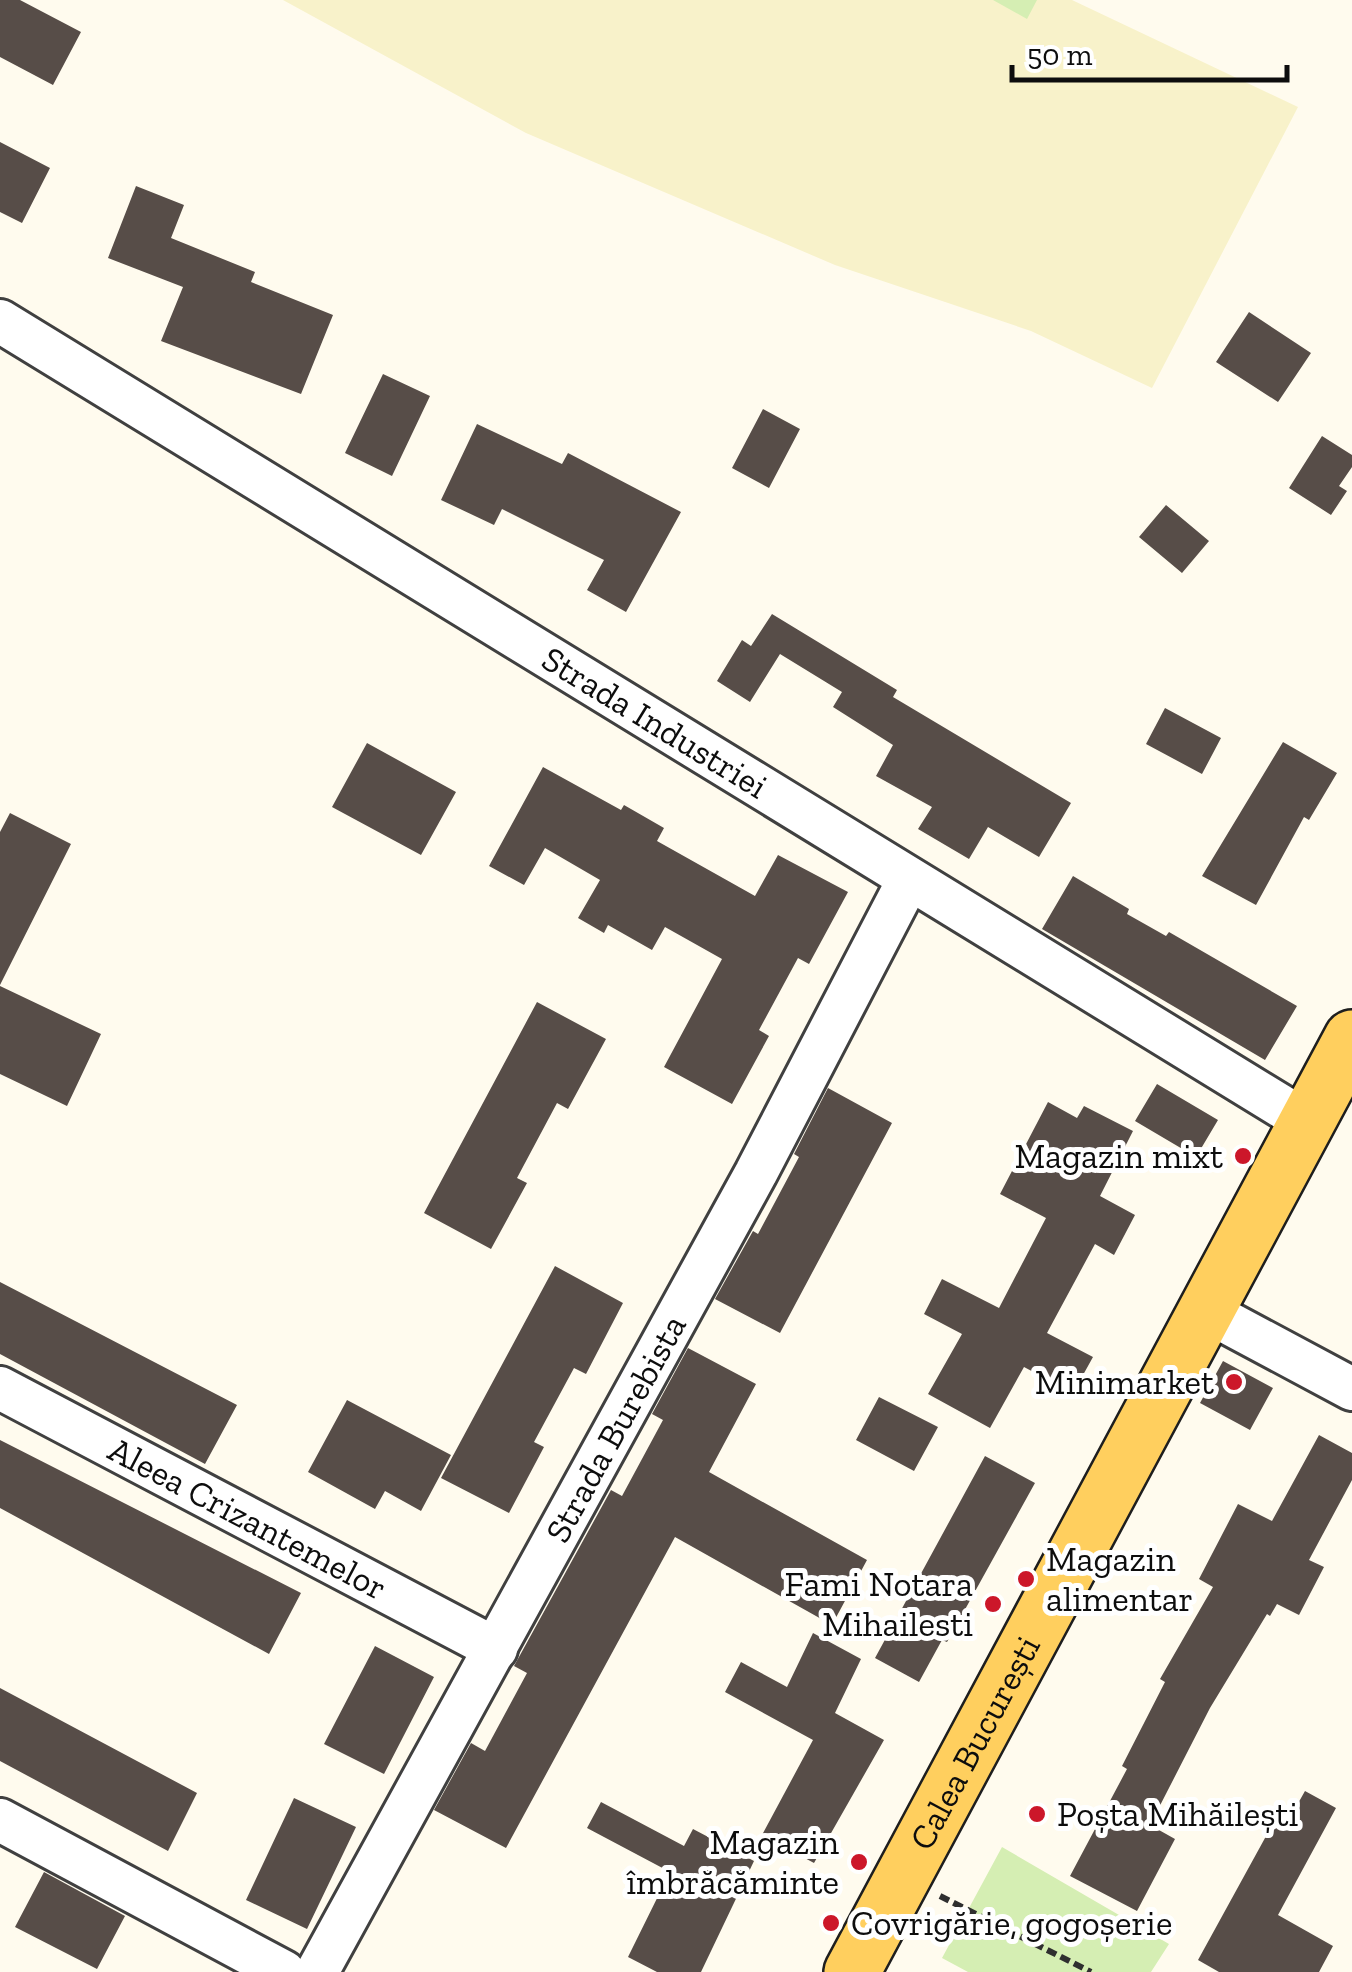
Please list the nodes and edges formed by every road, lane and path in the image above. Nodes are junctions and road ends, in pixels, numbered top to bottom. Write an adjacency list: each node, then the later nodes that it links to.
1 (0, 321): 2 (street, Strada Industriei)
2 (908, 881): 4 (street, Strada Industriei); 8 (street, Strada Burebista)
3 (1352, 1038): 4 (main road, Calea București)
4 (1307, 1122): 5 (main road, Calea București)
5 (1208, 1312): 7 (street); 10 (main road, Calea București)
6 (0, 1388): 8 (street, Aleea Crizantemelor)
7 (1352, 1390)
8 (496, 1649): 12 (street, Strada Burebista)
9 (0, 1820): 11 (street)
10 (904, 1878): 13 (main road, Calea București); 14 (path)
11 (284, 1972)
12 (317, 1972)
13 (852, 1972)
14 (1090, 1972)

